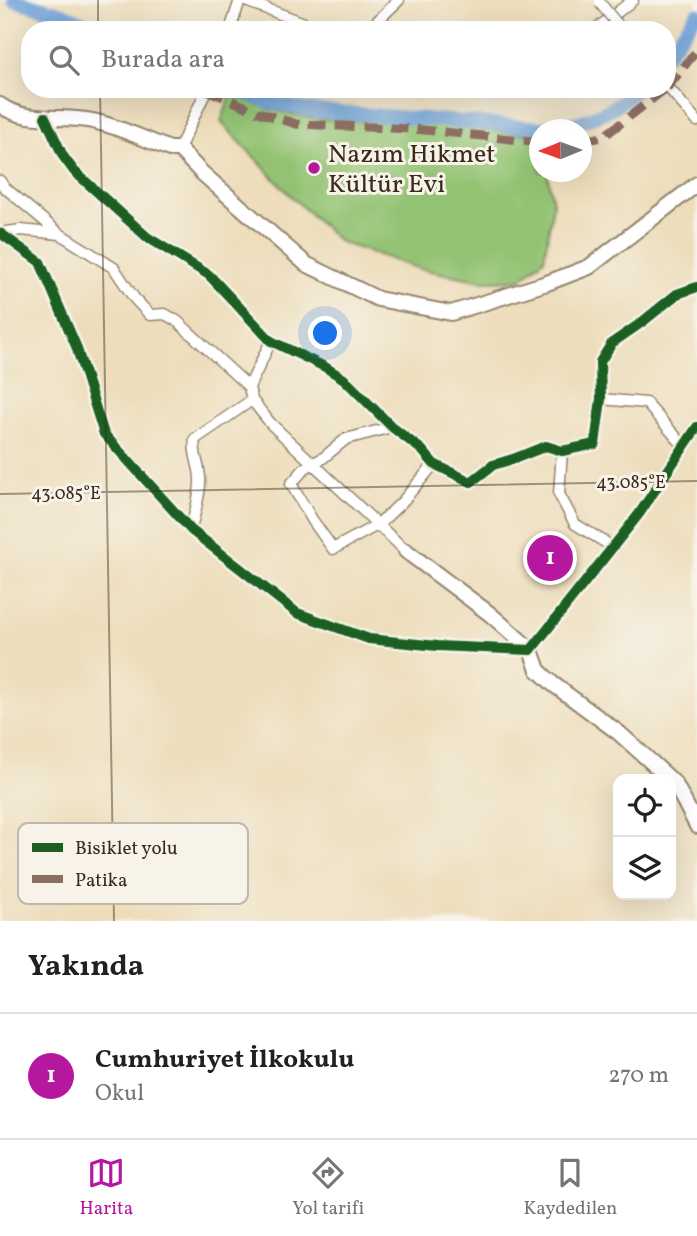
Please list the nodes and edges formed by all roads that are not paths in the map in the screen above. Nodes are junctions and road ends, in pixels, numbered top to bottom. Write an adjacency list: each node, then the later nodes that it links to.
1 (242, 0): 5 (street); 6 (street)
2 (399, 0): 7 (street)
3 (632, 0): 8 (street)
4 (599, 1): 9 (street, bridge)
5 (234, 21)
6 (299, 21)
7 (377, 21)
8 (606, 21)
9 (615, 21)
10 (676, 96): 14 (street)
11 (203, 98): 15 (street)
12 (0, 105): 13 (street)
13 (45, 117): 15 (street); 21 (street)
14 (697, 121)
15 (178, 149): 17 (street)
16 (0, 181): 19 (street)
17 (697, 184)
18 (0, 233): 19 (street); 32 (street)
19 (60, 234): 22 (street)
20 (697, 287): 23 (street)
21 (271, 341): 22 (street); 25 (street)
22 (249, 387): 24 (street)
23 (601, 399): 27 (street); 28 (street)
24 (252, 400): 29 (street); 32 (street)
25 (392, 427): 29 (street); 30 (street)
26 (697, 427): 27 (street)
27 (684, 446): 33 (street)
28 (562, 451): 30 (street); 33 (street)
29 (315, 463): 31 (street); 31 (street)
30 (434, 464): 31 (street)
31 (379, 524): 34 (street)
32 (191, 530): 35 (street)
33 (613, 547): 35 (street)
34 (406, 551): 35 (street)
35 (531, 650): 36 (street)
36 (663, 774)
37 (676, 786): 38 (street)
38 (697, 826)

